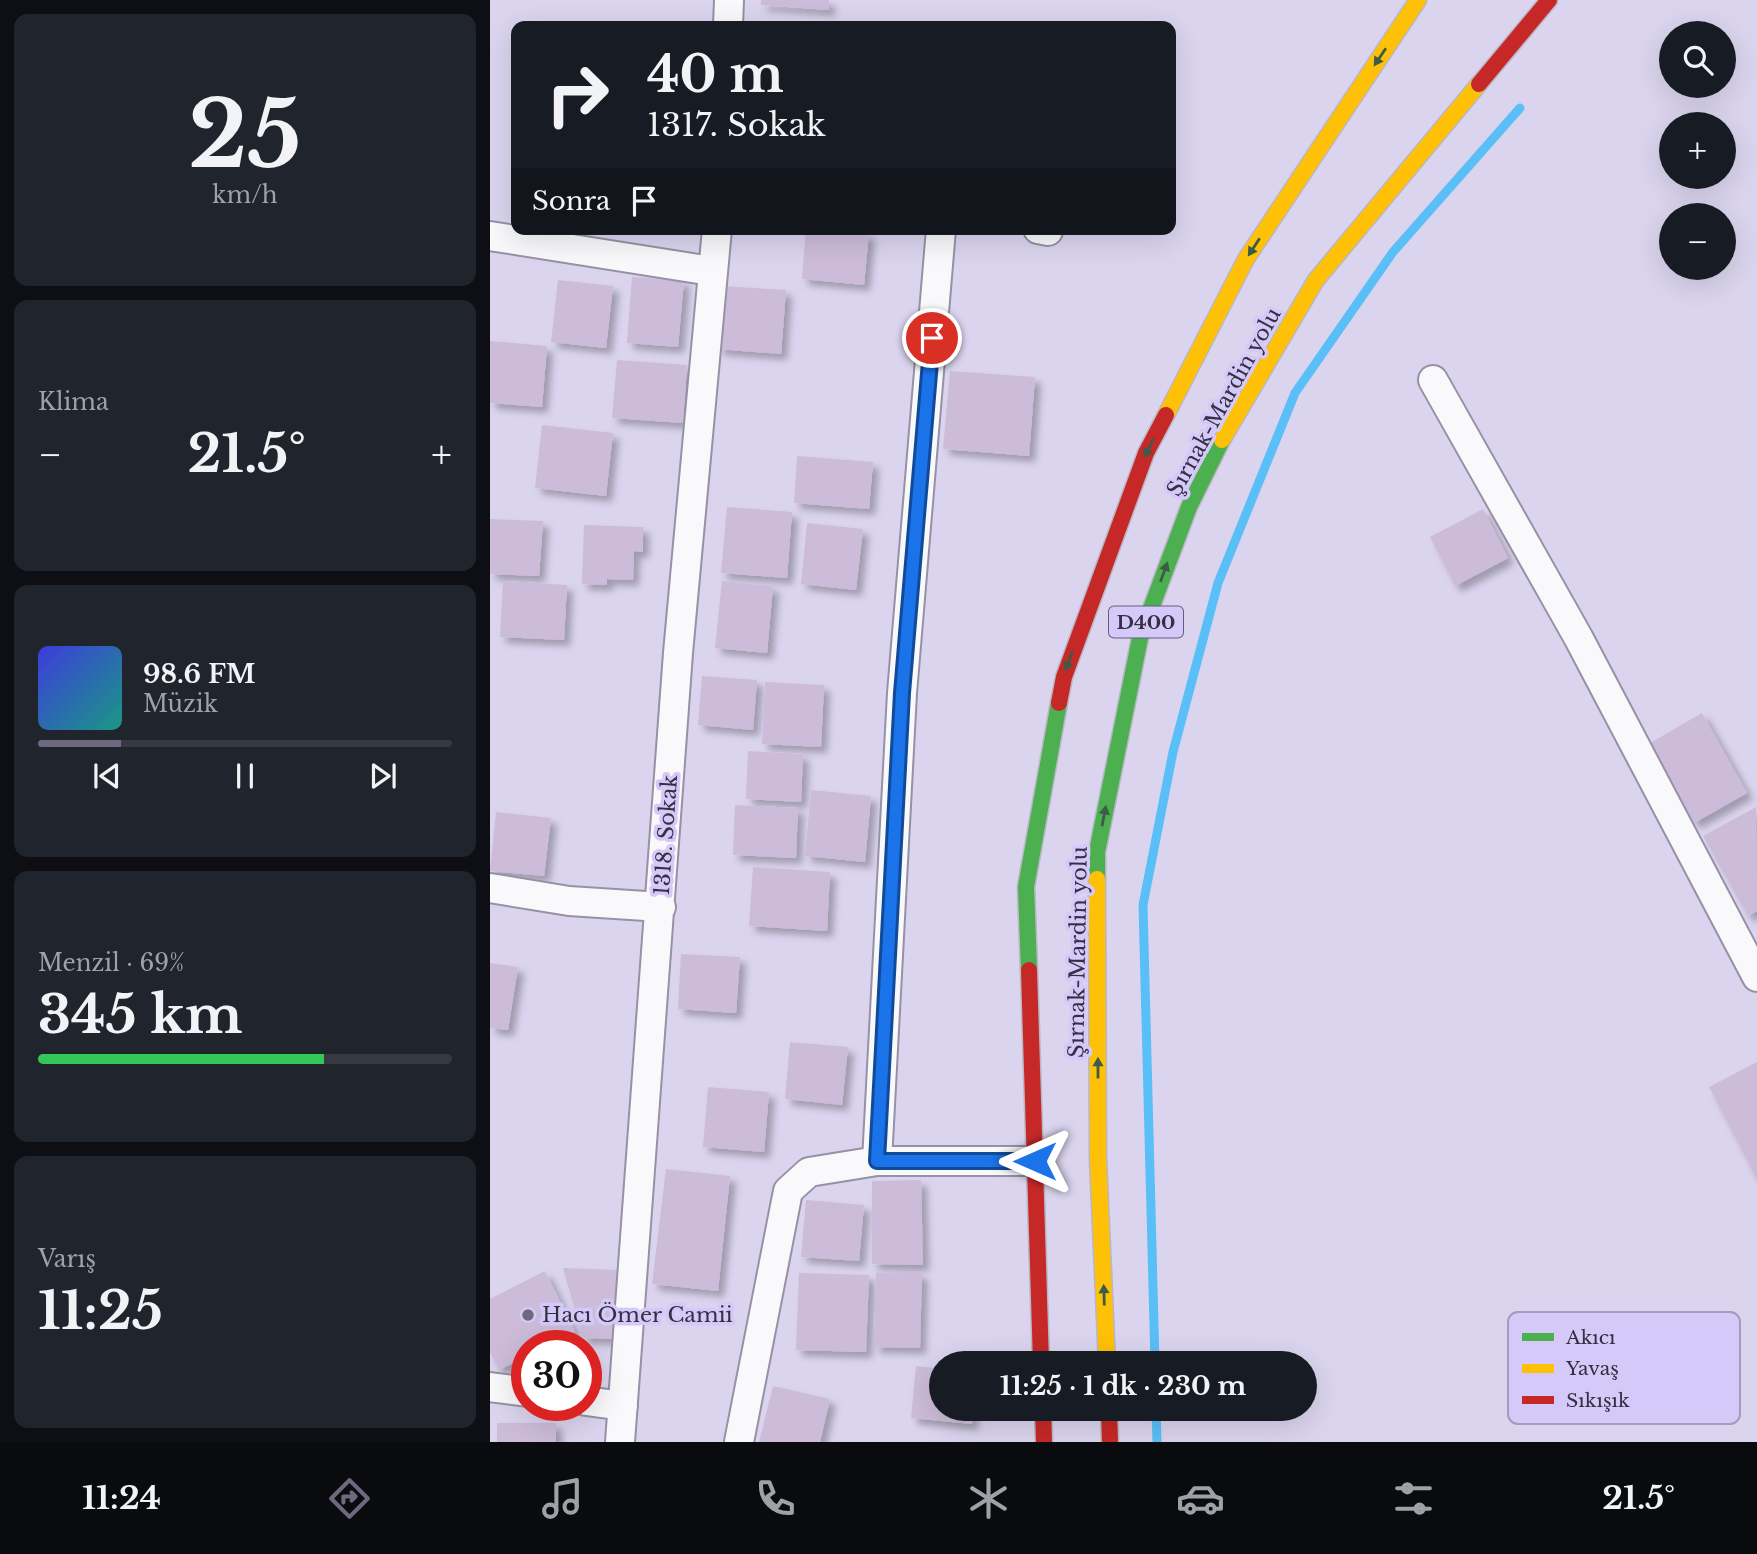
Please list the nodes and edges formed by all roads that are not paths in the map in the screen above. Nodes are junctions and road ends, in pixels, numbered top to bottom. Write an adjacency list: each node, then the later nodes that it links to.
1 (729, 0): 4 (street)
2 (1418, 0): 14 (highway, Şırnak-Mardin yolu / D400, one-way to 14)
3 (1549, 0): 16 (highway, Şırnak-Mardin yolu / D400, one-way to 3)
4 (728, 21)
5 (716, 235): 8 (street, 1318. Sokak)
6 (940, 235): 13 (street)
7 (490, 236): 8 (street)
8 (711, 271): 11 (street, 1318. Sokak)
9 (1433, 380): 12 (street)
10 (490, 888): 11 (street)
11 (661, 907): 20 (street, 1318. Sokak)
12 (1757, 977)
13 (877, 1161): 14 (street); 24 (street)
14 (1035, 1161): 15 (highway, Şırnak-Mardin yolu / D400)
15 (1041, 1351)
16 (1106, 1351)
17 (490, 1387): 18 (street)
18 (511, 1390)
19 (602, 1403): 20 (street)
20 (623, 1406): 23 (street, 1318. Sokak)
21 (1043, 1421): 25 (highway)
22 (1109, 1421): 26 (highway)
23 (620, 1442)
24 (739, 1442)
25 (1044, 1442)
26 (1110, 1442)

